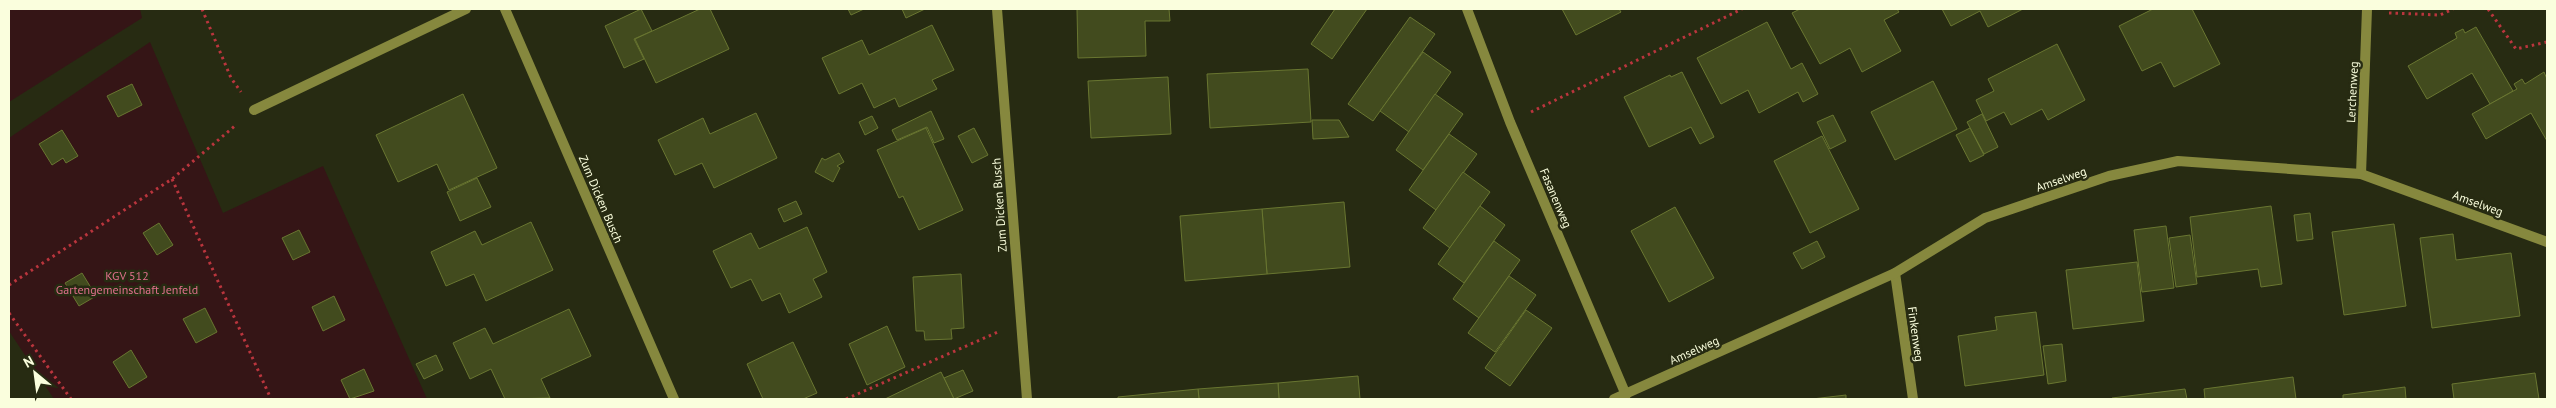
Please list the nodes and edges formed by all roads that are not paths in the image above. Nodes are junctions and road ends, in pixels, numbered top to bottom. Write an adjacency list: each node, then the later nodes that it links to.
1 (466, 9): 6 (street)
2 (506, 9): 11 (street, Zum Dicken Busch)
3 (997, 9): 12 (street, Zum Dicken Busch)
4 (1466, 9): 10 (street, Fasanenweg)
5 (2368, 10): 7 (street, Lerchenweg)
6 (254, 110)
7 (2361, 174): 8 (street, Amselweg); 9 (street, Amselweg)
8 (2547, 242)
9 (1895, 273): 10 (street, Amselweg); 14 (street, Finkenweg)
10 (1626, 395): 13 (street, Amselweg)
11 (674, 399)
12 (1027, 399)
13 (1614, 399)
14 (1913, 399)

